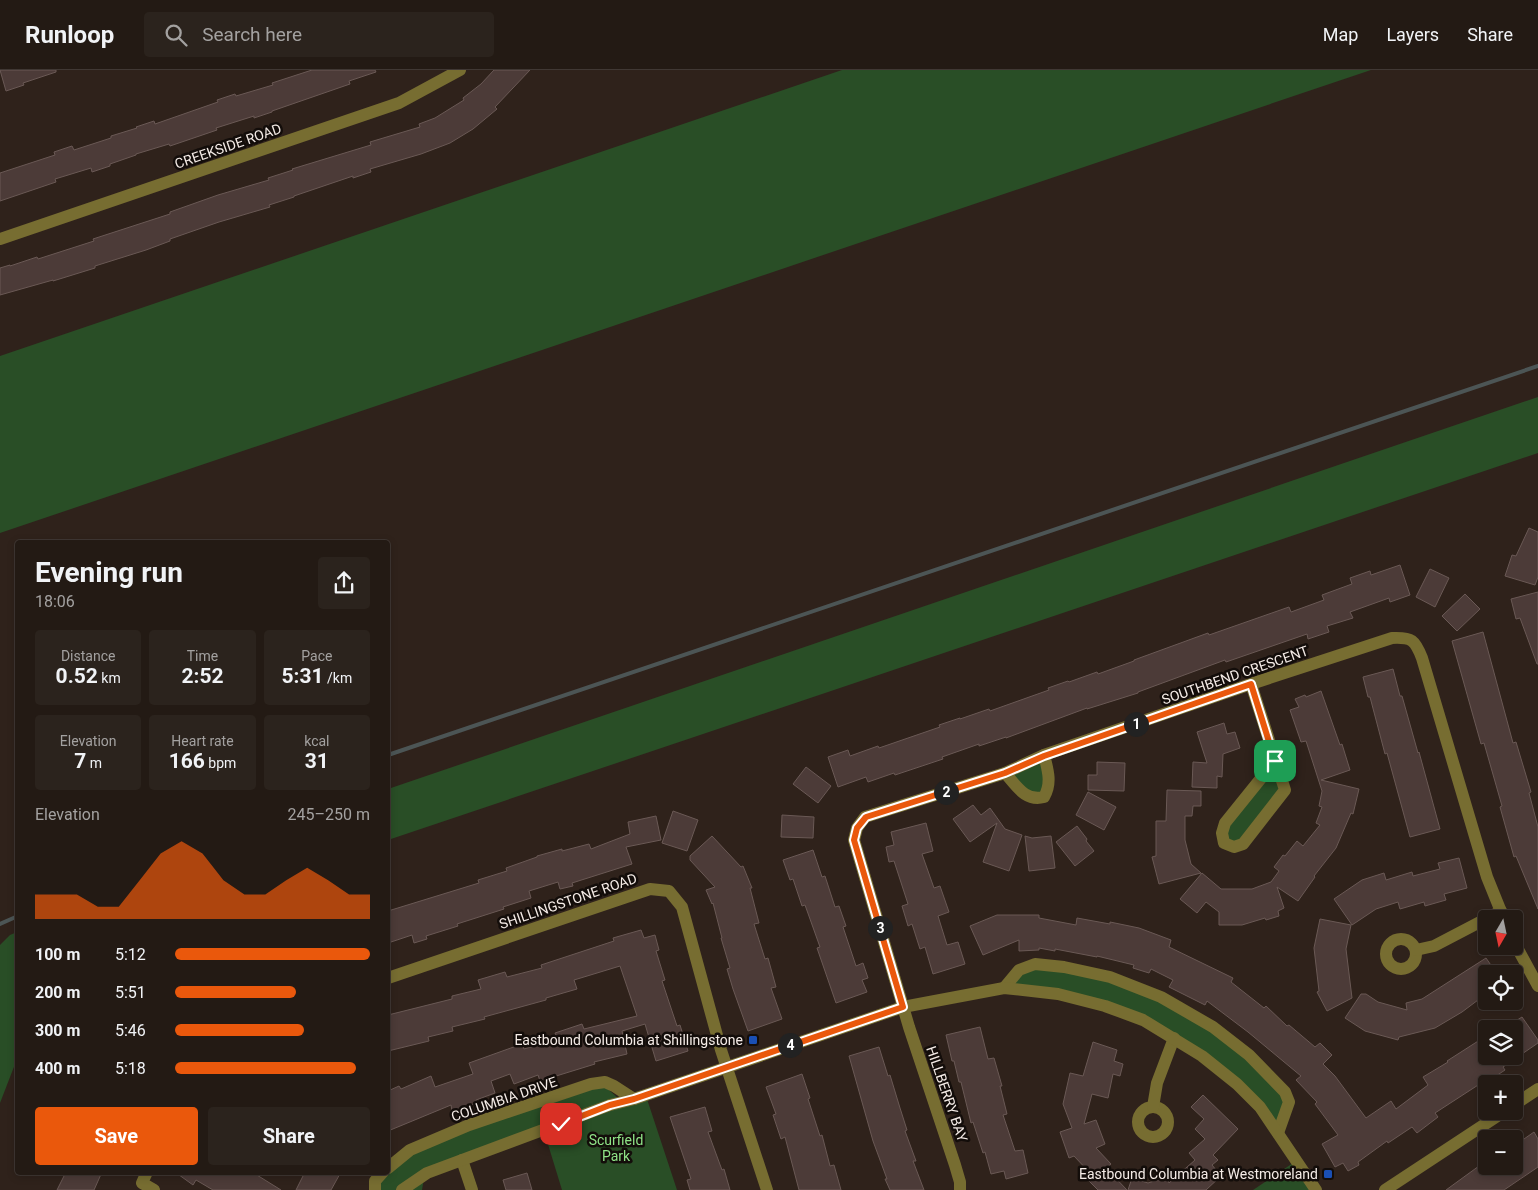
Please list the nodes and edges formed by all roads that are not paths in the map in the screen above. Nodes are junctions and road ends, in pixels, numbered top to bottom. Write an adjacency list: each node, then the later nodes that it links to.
1 (460, 70): 2 (street, CREEKSIDE ROAD)
2 (0, 239)
3 (1251, 684): 4 (street, SOUTHBEND CRESCENT); 5 (street); 7 (street, SOUTHBEND CRESCENT)
4 (1044, 756): 6 (street, SOUTHBEND CRESCENT); 6 (street)
5 (1275, 761): 5 (street)
6 (1005, 773): 14 (street, SOUTHBEND CRESCENT)
7 (1501, 910)
8 (1478, 926): 9 (street)
9 (1416, 950)
10 (1521, 955): 12 (street)
11 (390, 977): 16 (street, SHILLINGSTONE ROAD)
12 (1538, 986)
13 (1004, 988): 14 (street); 15 (street); 22 (street)
14 (903, 1007): 16 (street); 34 (street, HILLBERRY BAY)
15 (1174, 1038): 20 (street); 22 (street)
16 (726, 1066): 18 (street); 33 (street)
17 (1538, 1089): 19 (street)
18 (634, 1099): 23 (street); 24 (street, COLUMBIA DRIVE)
19 (1523, 1099)
20 (1153, 1107)
21 (1491, 1120): 36 (street)
22 (1278, 1133): 35 (street)
23 (462, 1160): 25 (street); 32 (street)
24 (390, 1166)
25 (428, 1173): 30 (street); 31 (street)
26 (380, 1175): 29 (street)
27 (142, 1182): 28 (street)
28 (154, 1190)
29 (375, 1190)
30 (402, 1190)
31 (424, 1190)
32 (472, 1190)
33 (767, 1190)
34 (960, 1190)
35 (1316, 1190)
36 (1385, 1190)

